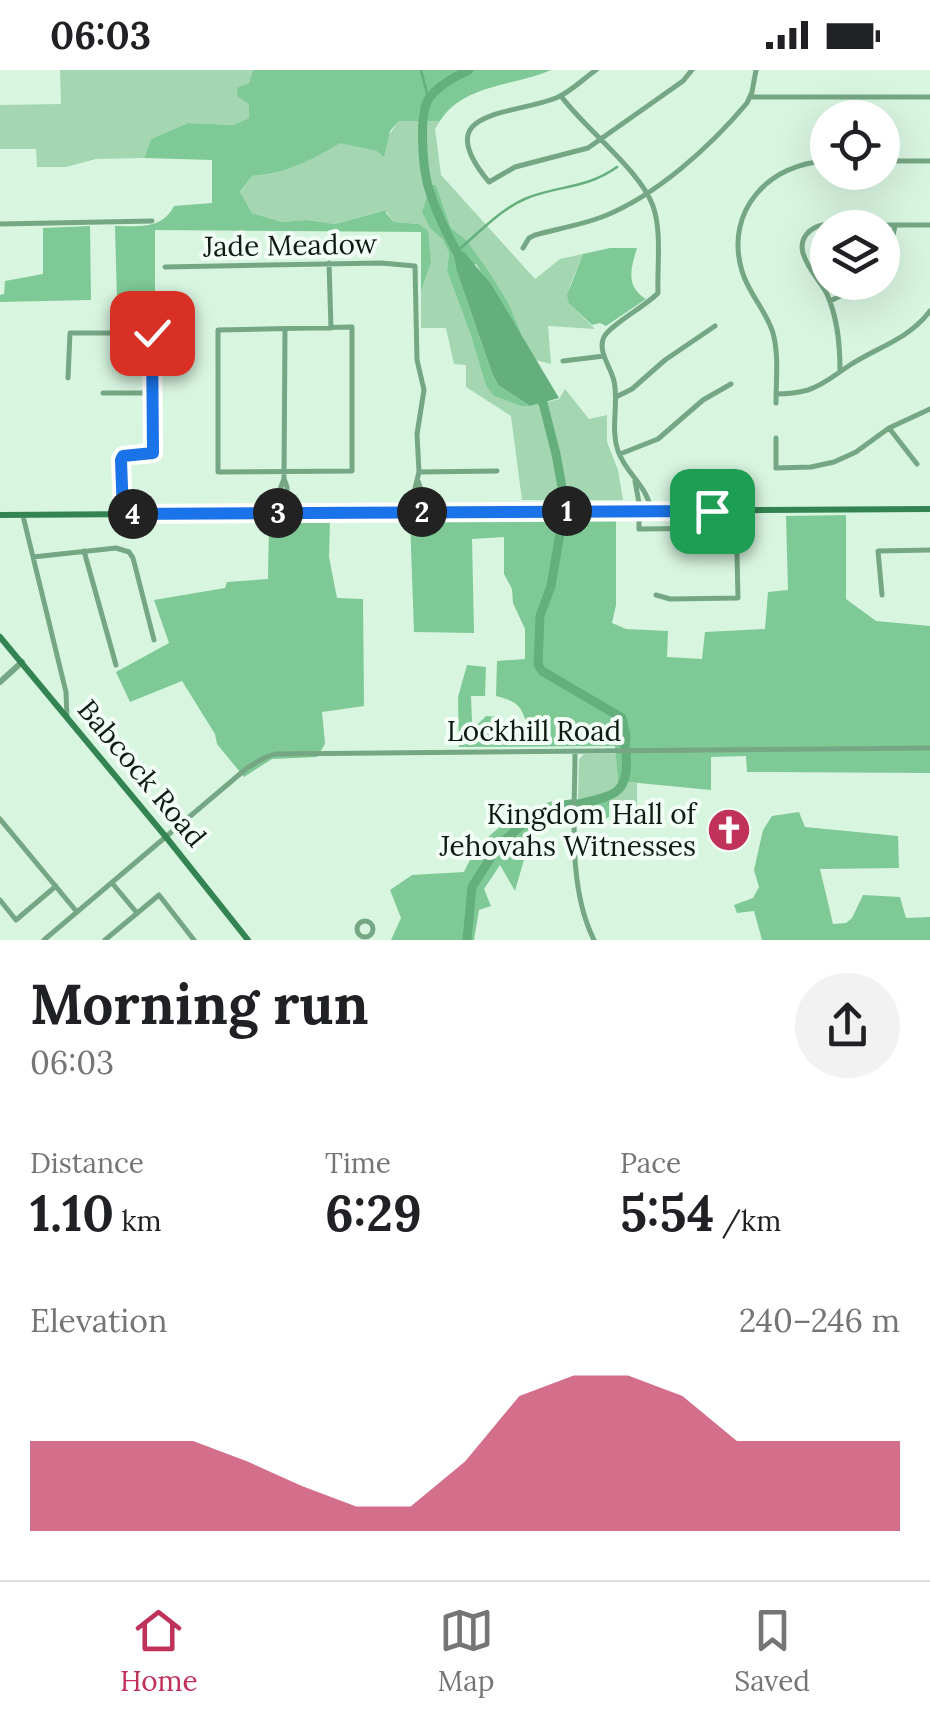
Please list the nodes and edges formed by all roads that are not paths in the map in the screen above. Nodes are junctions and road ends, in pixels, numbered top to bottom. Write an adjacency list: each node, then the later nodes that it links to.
1 (596, 70): 4 (street)
2 (692, 70): 7 (street)
3 (756, 70): 5 (street)
4 (561, 96): 7 (street); 7 (street)
5 (750, 97): 6 (street); 11 (street)
6 (930, 98)
7 (599, 140): 11 (street)
8 (900, 161): 9 (street)
9 (930, 161)
10 (810, 163): 31 (street)
11 (647, 194): 17 (street); 19 (street)
12 (152, 221): 13 (street)
13 (0, 224)
14 (900, 225): 15 (street)
15 (930, 225)
16 (810, 230): 22 (street)
17 (523, 248)
18 (649, 260): 19 (street)
19 (657, 260): 29 (street)
20 (329, 264): 21 (street, Jade Meadow); 28 (street); 43 (street, Jade Meadow)
21 (165, 267)
22 (810, 267)
23 (834, 300): 24 (street)
24 (830, 302): 31 (street)
25 (930, 311): 31 (street)
26 (716, 326): 36 (street)
27 (285, 328): 28 (street); 44 (street); 44 (street)
28 (331, 328): 44 (street)
29 (604, 356): 30 (street); 36 (street)
30 (563, 361)
31 (840, 371)
32 (68, 378): 35 (street)
33 (731, 384): 40 (street)
34 (103, 393): 35 (street)
35 (153, 393): 63 (street)
36 (616, 397): 40 (street)
37 (930, 409): 38 (street)
38 (890, 428): 39 (street); 41 (street)
39 (776, 438)
40 (620, 454): 47 (street)
41 (917, 464)
42 (498, 471): 43 (street)
43 (419, 472): 46 (street)
44 (284, 475): 51 (street); 52 (street)
45 (719, 478): 49 (street)
46 (418, 480): 53 (street); 54 (street)
47 (635, 480): 50 (street); 55 (street)
48 (698, 492): 49 (street)
49 (712, 492): 59 (street)
50 (646, 493): 55 (street); 58 (street)
51 (279, 496): 52 (street); 62 (street)
52 (287, 496): 62 (street)
53 (414, 496): 54 (street); 61 (street)
54 (422, 496): 61 (street)
55 (638, 496): 57 (street)
56 (930, 508): 60 (main road)
57 (639, 510): 58 (main road); 61 (main road); 66 (street)
58 (651, 511): 59 (main road)
59 (712, 511): 60 (main road)
60 (736, 511): 66 (street)
61 (418, 512): 62 (main road)
62 (283, 513): 63 (main road)
63 (123, 514): 65 (main road)
64 (0, 516): 65 (main road)
65 (23, 516): 69 (street)
66 (736, 528): 70 (street)
67 (930, 550): 71 (street)
68 (84, 551): 69 (street); 73 (street); 75 (street)
69 (34, 556): 77 (street)
70 (656, 595)
71 (882, 595)
72 (0, 637): 74 (main road, Babcock Road)
73 (154, 640)
74 (22, 662): 76 (street); 77 (main road, Babcock Road)
75 (116, 665)
76 (0, 682)
77 (68, 718): 81 (main road, Babcock Road)
78 (930, 748): 79 (street, Lockhill Road)
79 (575, 751): 81 (street, Lockhill Road); 91 (street)
80 (0, 820): 83 (street)
81 (166, 837): 82 (street, Lockhill Road); 90 (main road, Babcock Road)
82 (112, 883): 85 (street, Lockhill Road); 86 (street)
83 (56, 886): 84 (street); 85 (street)
84 (0, 900)
85 (79, 910): 87 (street, Lockhill Road)
86 (137, 913): 88 (street); 89 (street)
87 (44, 940)
88 (105, 940)
89 (194, 940)
90 (248, 940)
91 (594, 940)

